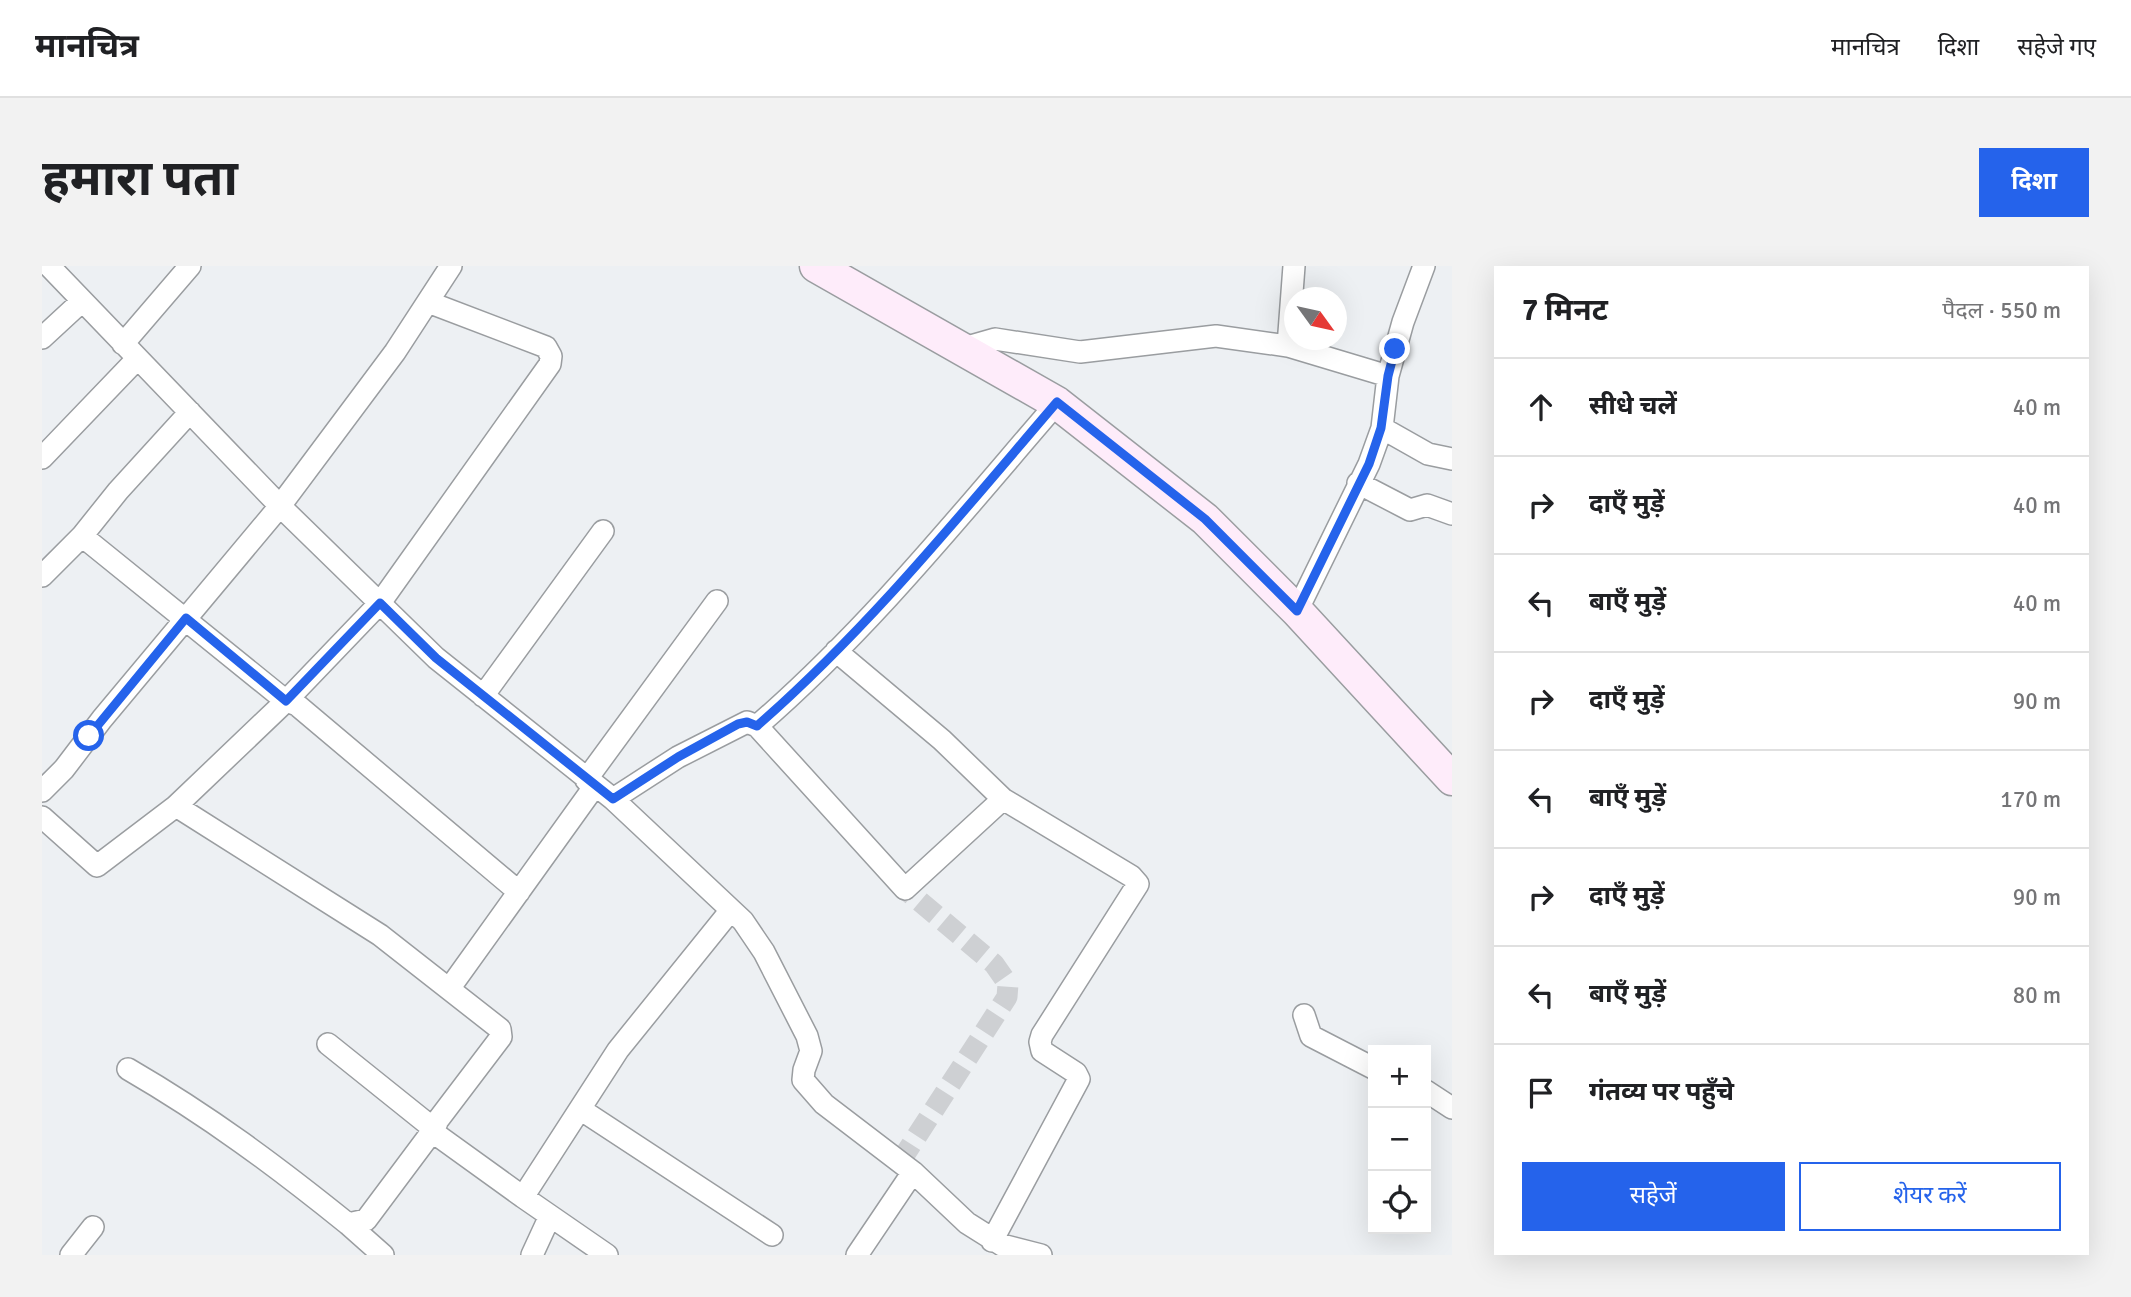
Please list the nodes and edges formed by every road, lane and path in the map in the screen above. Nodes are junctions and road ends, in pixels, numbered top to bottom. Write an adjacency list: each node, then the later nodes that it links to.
1 (49, 266): 8 (street)
2 (190, 266): 14 (street)
3 (451, 266): 9 (street)
4 (816, 266): 12 (street)
5 (1294, 266): 7 (street)
6 (1424, 266): 15 (street)
7 (1292, 287)
8 (81, 302): 10 (street); 14 (street)
9 (428, 302): 22 (street); 28 (street)
10 (42, 338)
11 (1284, 345): 12 (street)
12 (960, 349): 16 (street)
13 (1301, 350): 15 (street)
14 (130, 352): 17 (street); 19 (street)
15 (1388, 376): 18 (street)
16 (1057, 402): 29 (street); 31 (street)
17 (190, 412): 22 (street); 25 (street)
18 (1381, 428): 20 (street); 21 (street)
19 (42, 458)
20 (1452, 459)
21 (1358, 483): 23 (street); 29 (street)
22 (280, 506): 28 (street); 30 (street)
23 (1452, 514)
24 (603, 531): 32 (street)
25 (82, 536): 26 (street); 30 (street)
26 (42, 576)
27 (717, 601): 36 (street)
28 (380, 603): 32 (street); 33 (street)
29 (1297, 611): 35 (street)
30 (186, 618): 33 (street); 37 (street)
31 (836, 651): 34 (street); 39 (street)
32 (483, 696): 36 (street)
33 (286, 701): 40 (street); 42 (street)
34 (757, 726): 38 (street); 39 (street)
35 (1452, 779)
36 (590, 783): 38 (street); 42 (street)
37 (42, 791)
38 (613, 799): 43 (street)
39 (1003, 799): 59 (street)
40 (176, 806): 41 (street); 44 (street)
41 (42, 817)
42 (519, 892): 44 (street)
43 (731, 910): 51 (street); 53 (street)
44 (449, 989): 52 (street)
45 (1304, 1015): 47 (street)
46 (328, 1044): 52 (street)
47 (1368, 1065)
48 (128, 1069): 56 (street)
49 (1431, 1094): 50 (street)
50 (1452, 1108)
51 (580, 1109): 54 (street); 58 (street)
52 (434, 1129): 54 (street); 56 (street)
53 (913, 1172): 59 (street); 64 (street)
54 (523, 1198): 55 (street)
55 (550, 1216): 62 (street); 63 (street)
56 (348, 1224): 61 (street)
57 (93, 1227): 60 (street)
58 (772, 1236)
59 (992, 1241): 65 (street)
60 (71, 1255)
61 (383, 1255)
62 (532, 1255)
63 (607, 1255)
64 (857, 1255)
65 (1041, 1255)

